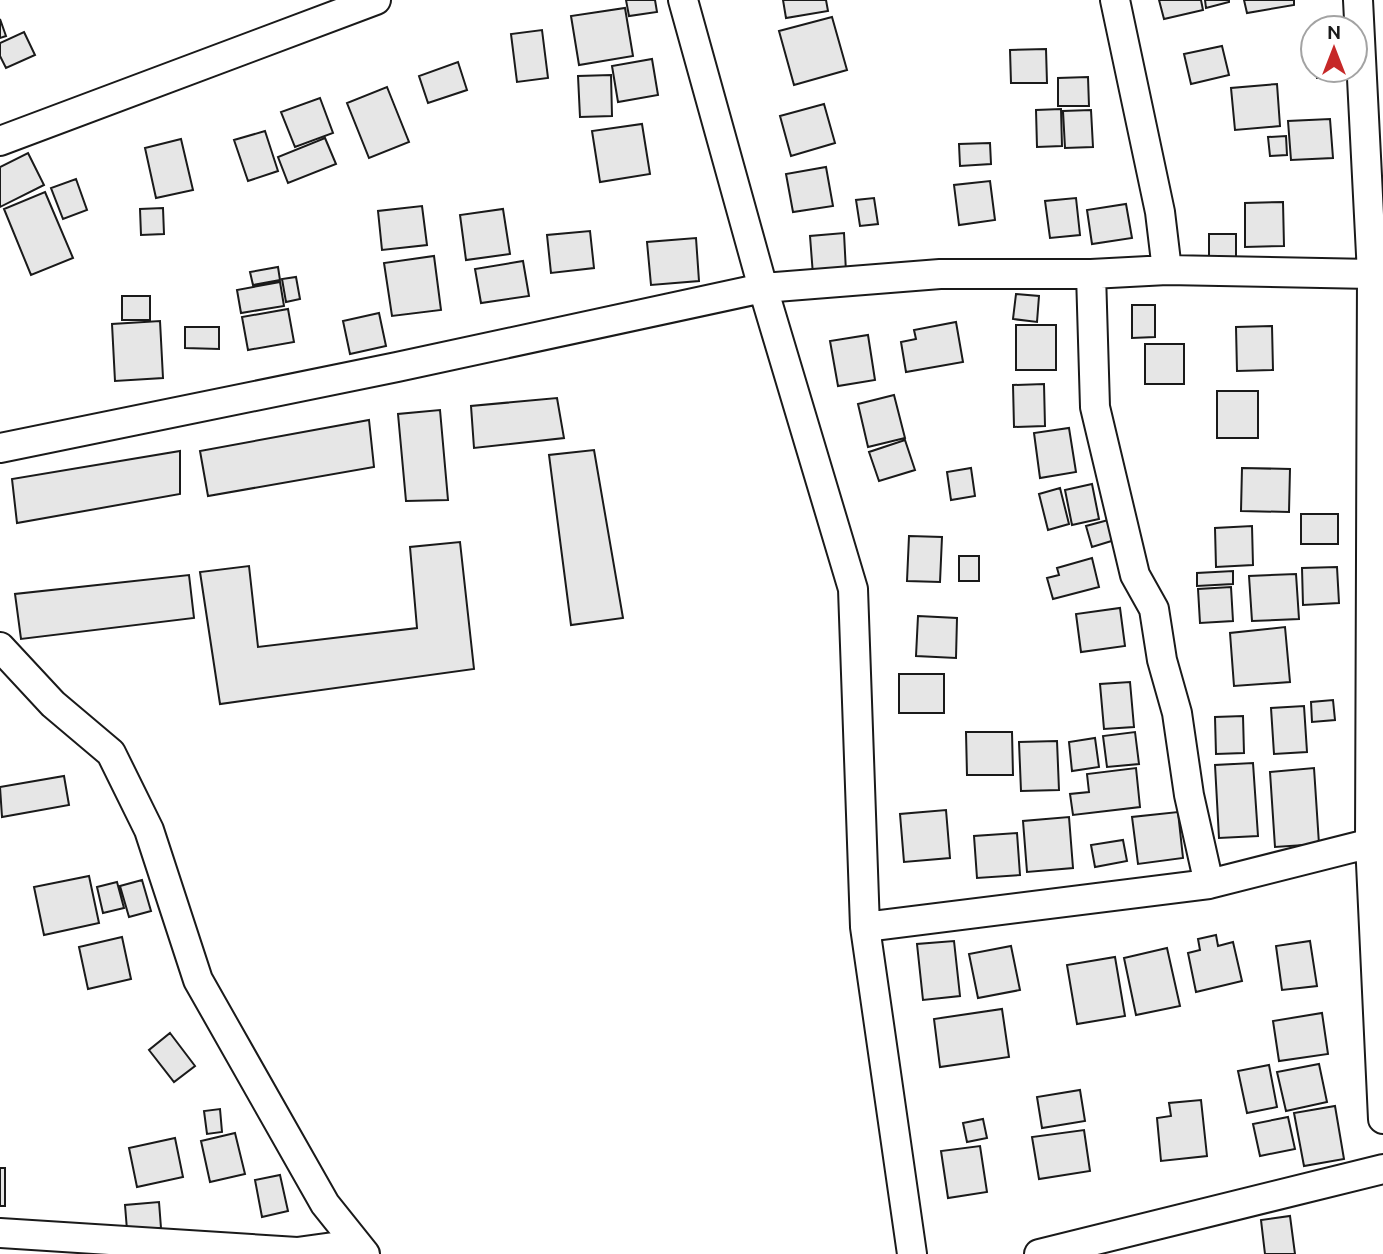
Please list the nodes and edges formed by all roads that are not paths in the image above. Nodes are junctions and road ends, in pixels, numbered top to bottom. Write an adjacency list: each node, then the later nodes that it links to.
1 (376, 0): 5 (street)
2 (683, 0): 9 (street)
3 (1115, 0): 6 (street)
4 (1358, 0): 8 (street)
5 (0, 141)
6 (1167, 270): 7 (street); 8 (street)
7 (1091, 274): 9 (street); 13 (street)
8 (1372, 274): 12 (street)
9 (763, 288): 10 (street); 14 (street)
10 (0, 448)
11 (0, 647): 18 (street)
12 (1377, 841): 13 (street); 15 (street)
13 (1209, 884): 14 (street)
14 (865, 927): 19 (street)
15 (1383, 1119)
16 (1383, 1169): 20 (street)
17 (0, 1233): 18 (street)
18 (360, 1249)
19 (912, 1254)
20 (1039, 1254)

